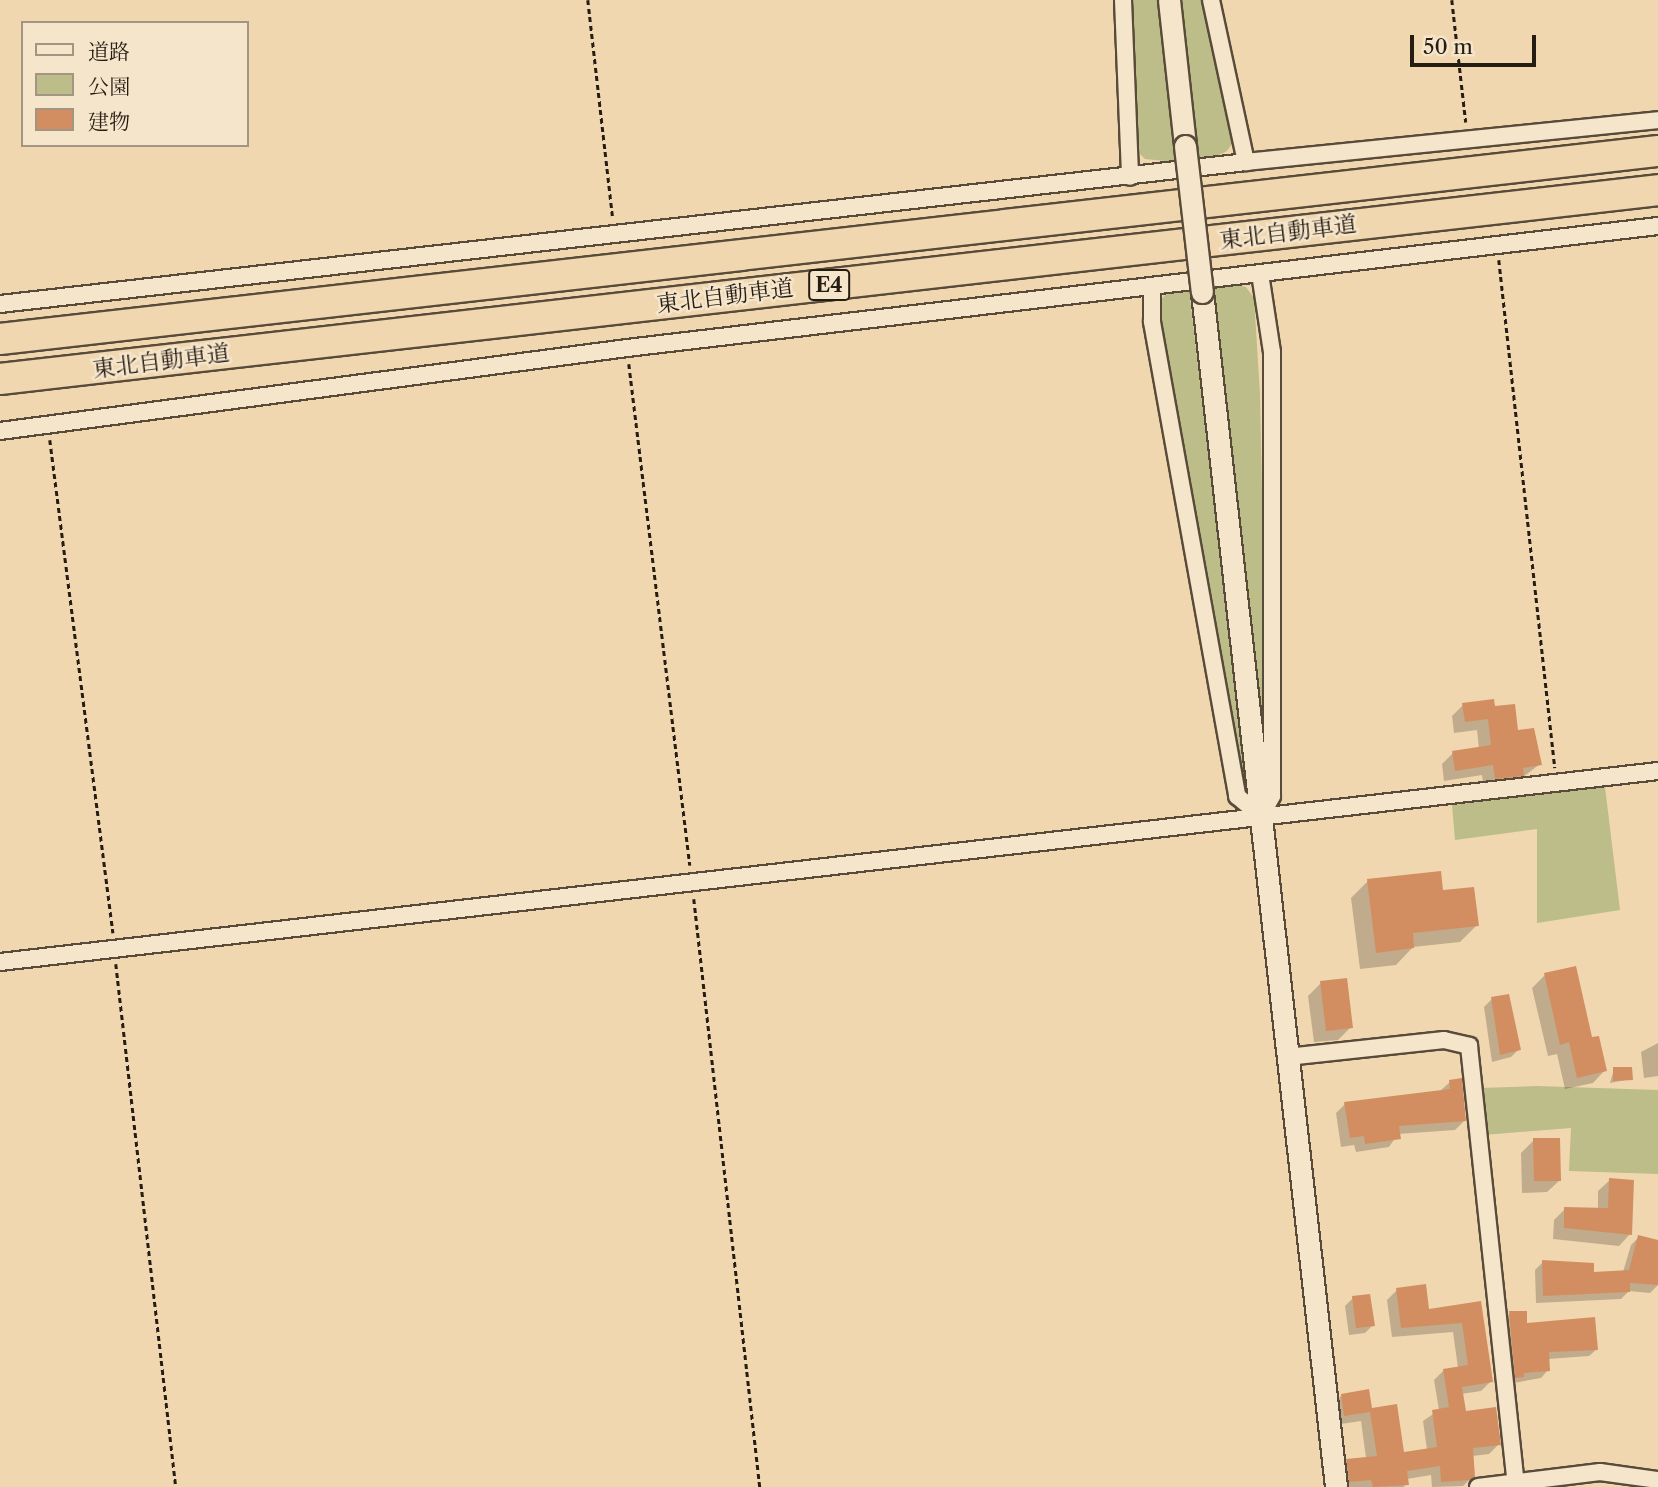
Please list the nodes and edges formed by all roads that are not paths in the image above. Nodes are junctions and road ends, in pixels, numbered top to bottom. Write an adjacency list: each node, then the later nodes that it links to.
1 (1123, 0): 7 (street)
2 (1168, 0): 17 (street, bridge)
3 (1211, 0): 6 (street)
4 (1658, 120): 6 (street)
5 (1658, 151): 13 (highway, 東北自動車道 / E4)
6 (1246, 162): 7 (street)
7 (1130, 177): 12 (street)
8 (1658, 190): 14 (highway, 東北自動車道 / E4)
9 (1658, 226): 10 (street)
10 (1260, 274): 11 (street); 17 (street)
11 (1152, 286): 15 (street); 17 (street)
12 (0, 304)
13 (0, 339)
14 (0, 379)
15 (0, 431)
16 (1658, 771): 17 (street)
17 (1261, 816): 18 (street); 19 (street)
18 (0, 962)
19 (1287, 1057): 21 (street); 22 (street)
20 (1658, 1480): 21 (street)
21 (1516, 1485): 23 (street)
22 (1336, 1487)
23 (1478, 1487)

